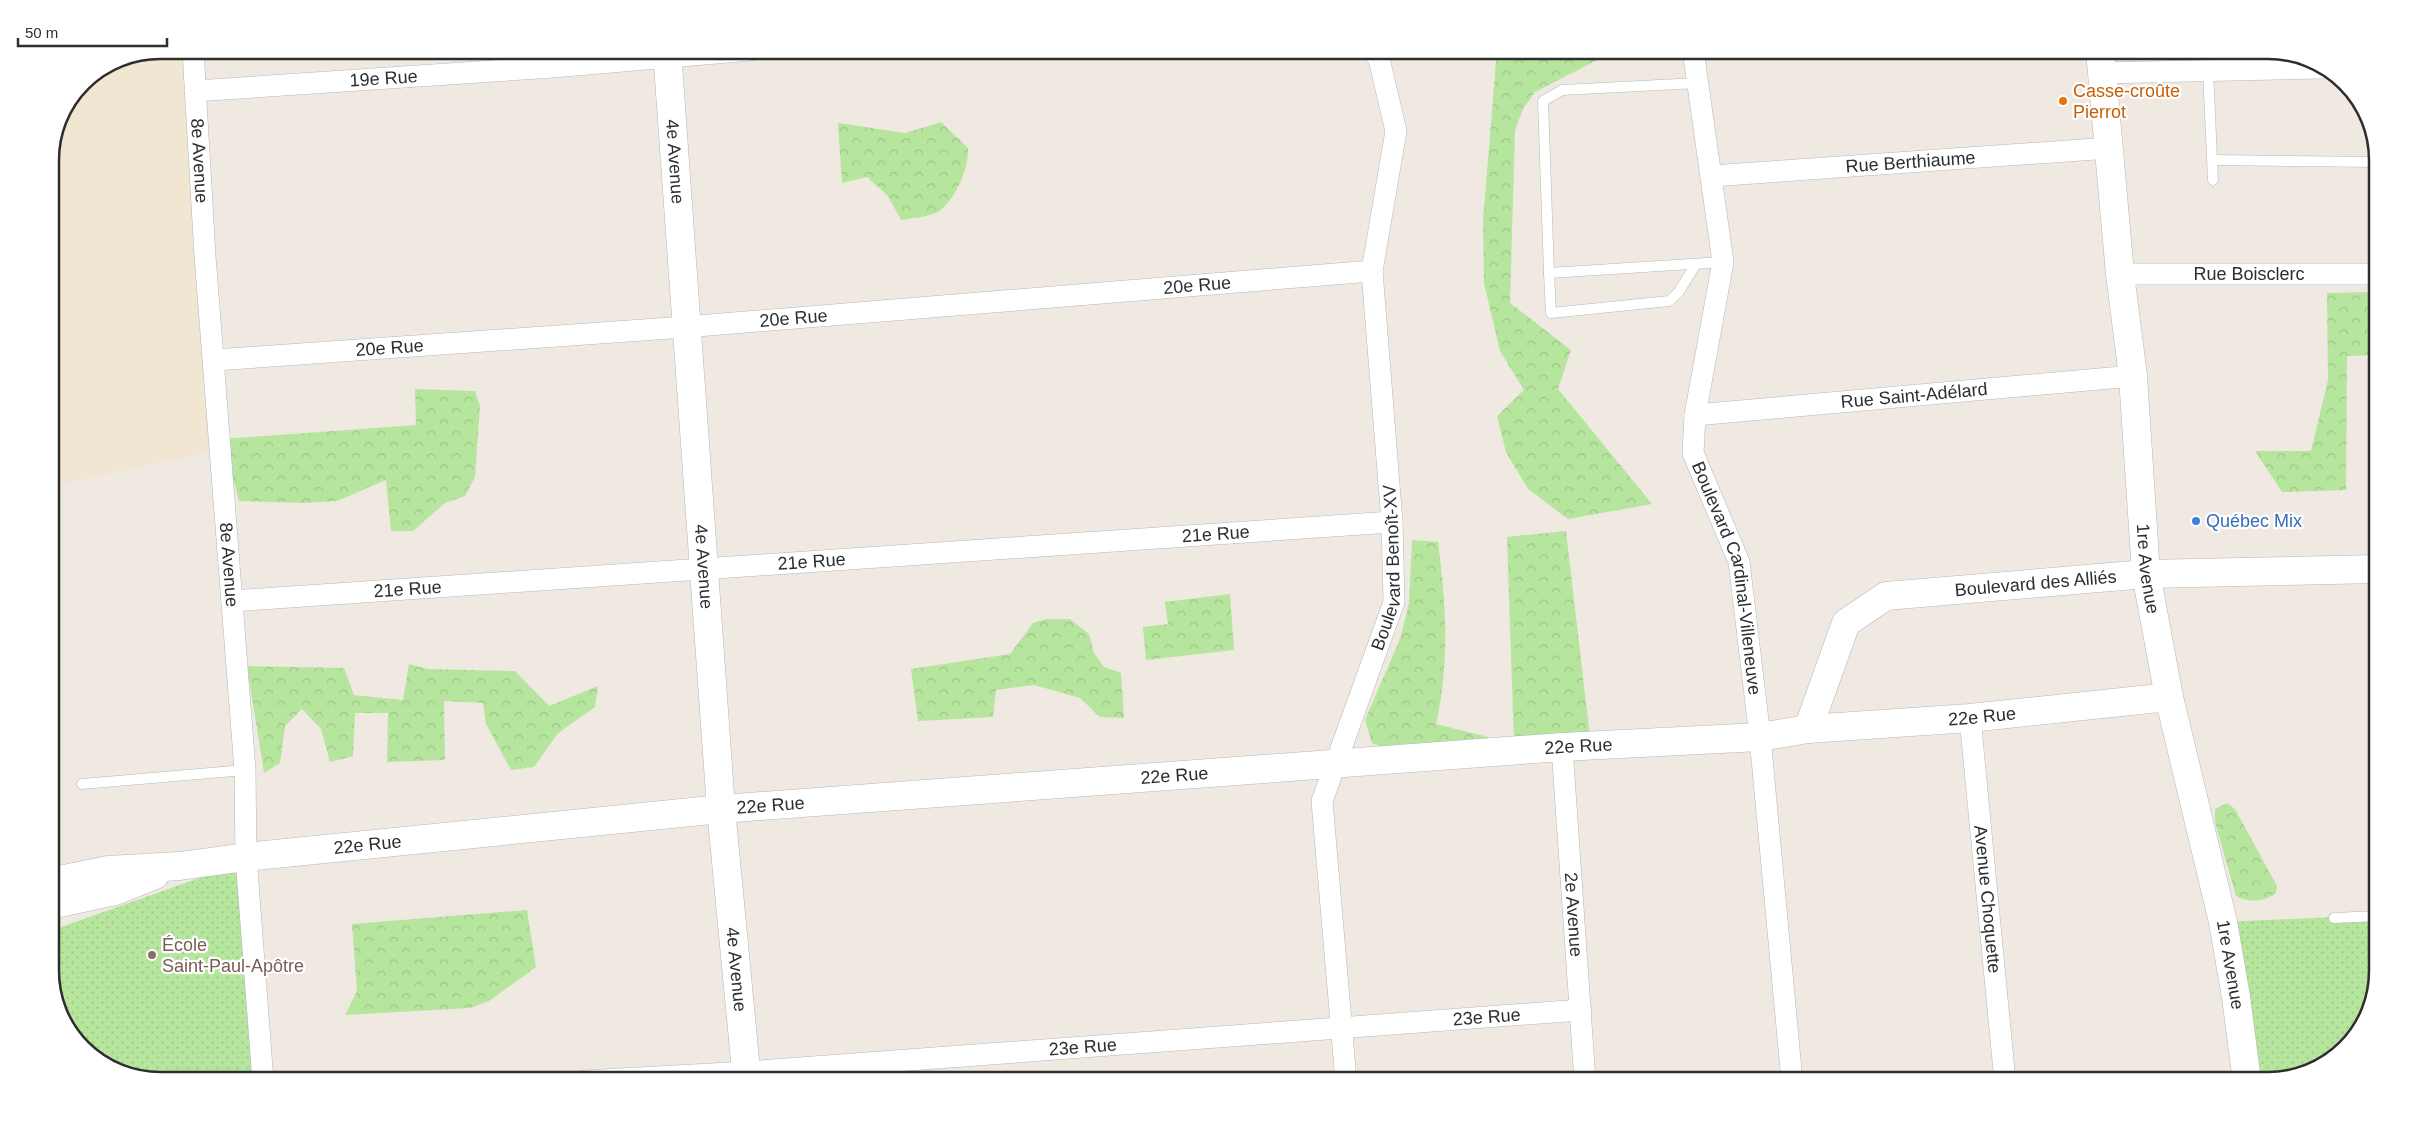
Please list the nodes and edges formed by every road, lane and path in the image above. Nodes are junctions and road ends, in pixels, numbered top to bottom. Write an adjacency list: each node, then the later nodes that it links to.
1 (193, 59): 10 (street, 8e Avenue)
2 (552, 59): 10 (street, 19e Rue)
3 (667, 59): 22 (street, 4e Avenue)
4 (1379, 59): 18 (street, Boulevard Benoît-XV)
5 (1694, 59): 9 (street, Boulevard Cardinal-Villeneuve)
6 (2101, 61): 8 (street); 11 (street, 1re Avenue)
7 (2311, 68): 8 (street)
8 (2208, 70): 12 (lane)
9 (1698, 83): 14 (street, Boulevard Cardinal-Villeneuve); 19 (lane)
10 (195, 90): 23 (street, 8e Avenue)
11 (2110, 148): 14 (street, Rue Berthiaume); 20 (street, 1re Avenue)
12 (2214, 160): 13 (lane); 15 (lane)
13 (2369, 162)
14 (1711, 176): 16 (street, Boulevard Cardinal-Villeneuve)
15 (2213, 180)
16 (1723, 262): 17 (lane); 25 (street, Boulevard Cardinal-Villeneuve)
17 (1696, 264): 19 (lane); 19 (lane)
18 (1372, 271): 22 (street, 20e Rue); 26 (street, Boulevard Benoît-XV)
19 (1549, 273)
20 (2120, 274): 21 (street, Rue Boisclerc); 24 (street, 1re Avenue)
21 (2369, 274)
22 (686, 327): 23 (street, 20e Rue); 27 (street, 4e Avenue)
23 (215, 360): 30 (street, 8e Avenue)
24 (2133, 376): 25 (street, Rue Saint-Adélard); 29 (street, 1re Avenue)
25 (1695, 415): 34 (street, Boulevard Cardinal-Villeneuve)
26 (1392, 522): 27 (street, 21e Rue); 36 (street, Boulevard Benoît-XV)
27 (703, 568): 30 (street, 21e Rue); 39 (street, 4e Avenue)
28 (2369, 570): 29 (street, Boulevard des Alliés)
29 (2146, 574): 31 (street, 1re Avenue); 33 (street, Boulevard des Alliés)
30 (232, 600): 37 (street, 8e Avenue)
31 (2168, 697): 32 (street, 22e Rue); 55 (street, 1re Avenue)
32 (1970, 718): 33 (street, 22e Rue); 54 (street, Avenue Choquette)
33 (1808, 729): 34 (street, 22e Rue)
34 (1760, 737): 35 (street, 22e Rue); 53 (street, Boulevard Cardinal-Villeneuve)
35 (1562, 747): 36 (street, 22e Rue); 46 (street, 2e Avenue)
36 (1337, 764): 39 (street, 22e Rue); 47 (street, Boulevard Benoît-XV)
37 (244, 770): 38 (lane); 40 (street, 8e Avenue)
38 (82, 784)
39 (721, 809): 40 (street, 22e Rue); 49 (street, 4e Avenue)
40 (246, 856): 41 (street, 22e Rue); 48 (street, 8e Avenue)
41 (180, 866): 42 (street, 22e Rue); 43 (street, 22e Rue)
42 (59, 880)
43 (59, 903)
44 (2369, 916): 45 (lane)
45 (2334, 918)
46 (1581, 1010): 47 (street, 23e Rue); 52 (street, 2e Avenue)
47 (1342, 1028): 50 (street, 23e Rue); 51 (street, Boulevard Benoît-XV)
48 (262, 1072)
49 (747, 1072)
50 (808, 1072)
51 (1345, 1072)
52 (1584, 1072)
53 (1791, 1072)
54 (2004, 1072)
55 (2246, 1072)

